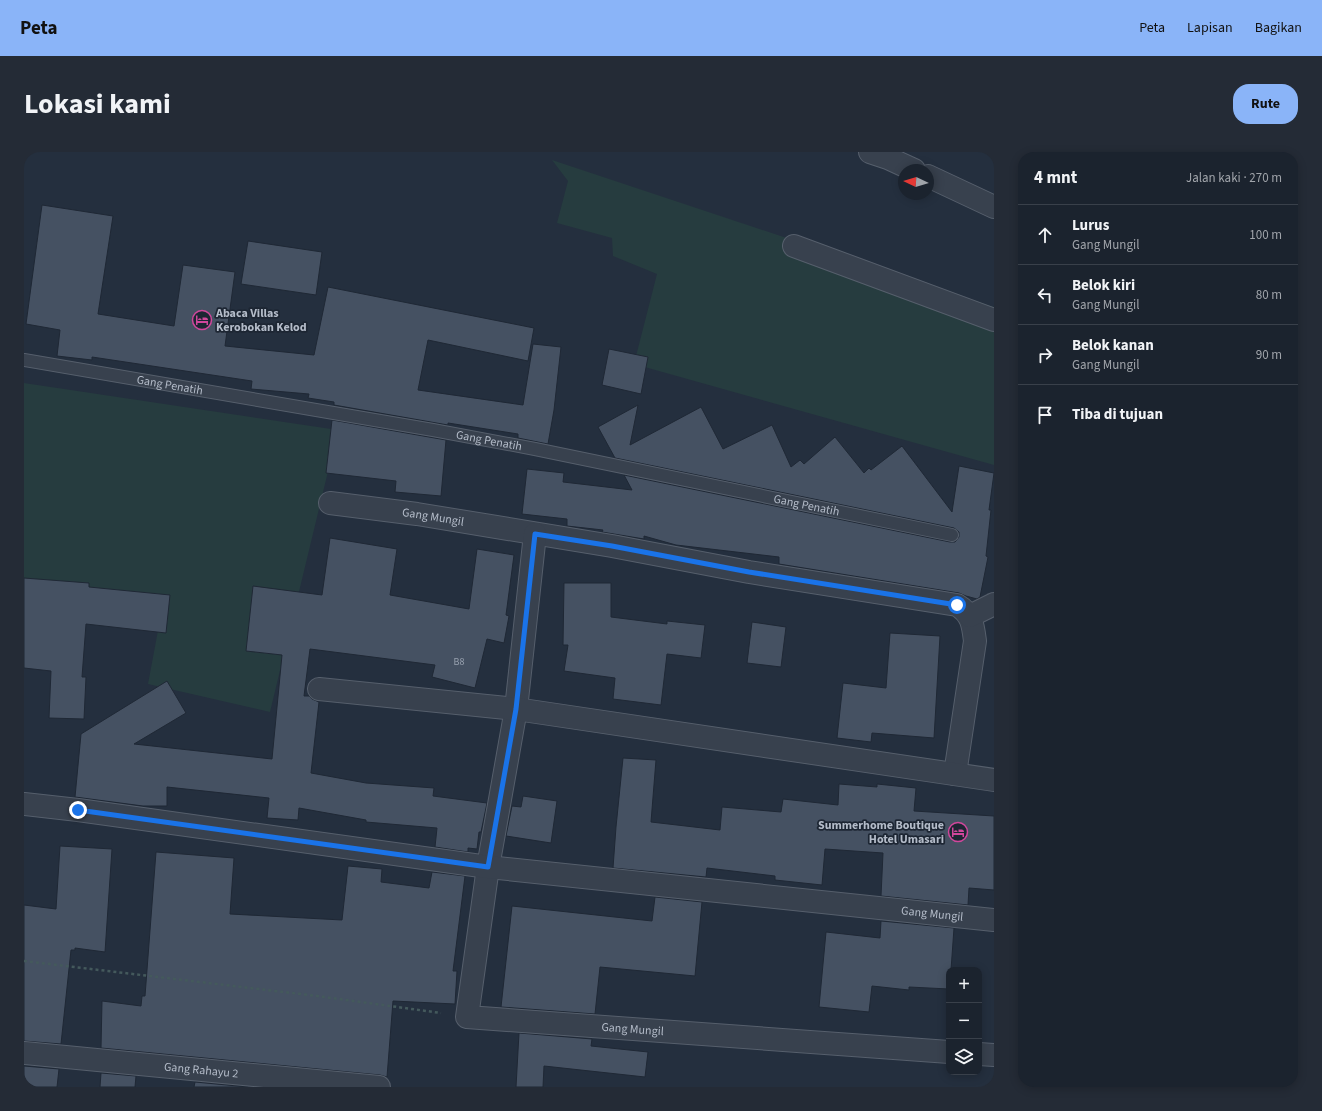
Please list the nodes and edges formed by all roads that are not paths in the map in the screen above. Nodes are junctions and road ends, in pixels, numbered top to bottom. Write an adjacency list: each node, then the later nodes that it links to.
1 (870, 152): 2 (street)
2 (901, 164)
3 (934, 179): 4 (street)
4 (994, 207)
5 (794, 246): 6 (street)
6 (994, 320)
7 (24, 360): 10 (lane, Gang Penatih)
8 (330, 503): 9 (street, Gang Mungil)
9 (535, 534): 12 (street, Gang Mungil); 14 (street)
10 (952, 535)
11 (994, 604): 12 (street)
12 (970, 616): 15 (street)
13 (319, 689): 14 (street)
14 (516, 709): 15 (street); 18 (street)
15 (955, 774): 16 (street)
16 (994, 780)
17 (24, 804): 18 (street, Gang Mungil)
18 (488, 867): 19 (street, Gang Mungil); 21 (street, Gang Mungil)
19 (994, 920)
20 (24, 1052): 24 (street, Gang Rahayu 2)
21 (946, 1052)
22 (982, 1054): 23 (street)
23 (994, 1055)
24 (379, 1087)

